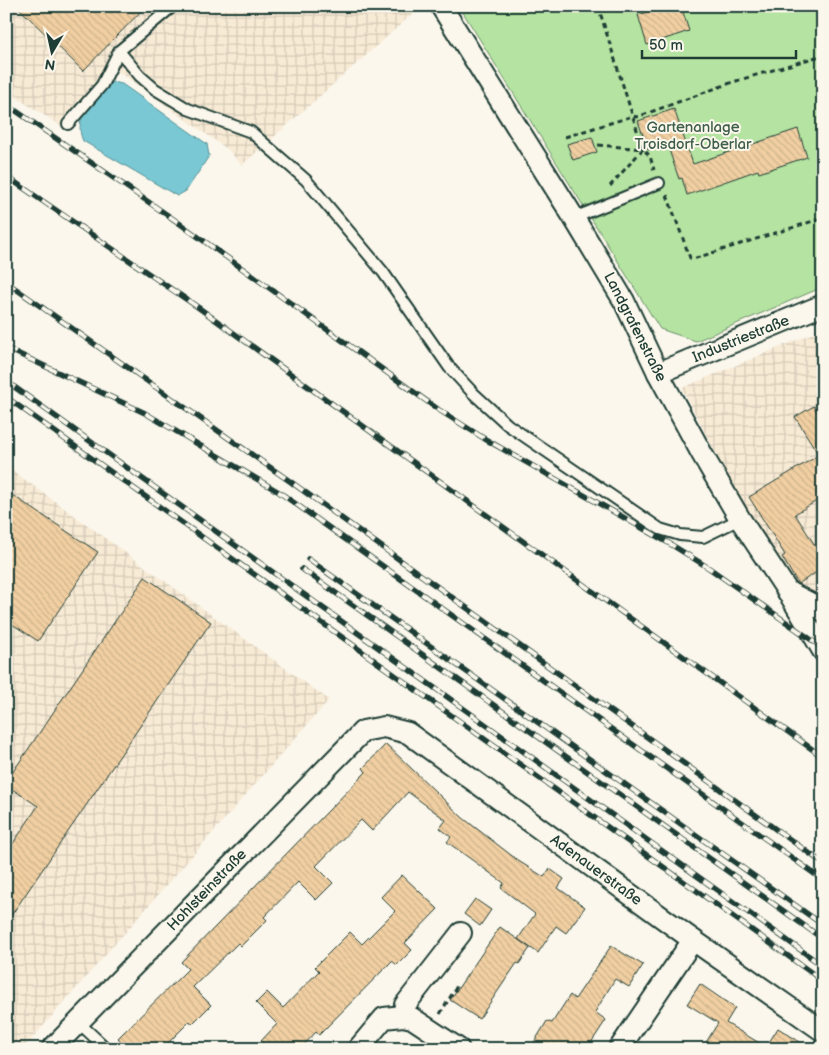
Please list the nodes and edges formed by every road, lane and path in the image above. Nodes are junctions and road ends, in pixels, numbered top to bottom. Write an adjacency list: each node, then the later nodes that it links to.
1 (172, 6): 4 (lane)
2 (441, 6): 13 (street, Landgrafenstraße)
3 (598, 6): 6 (path)
4 (119, 51): 7 (lane); 17 (lane)
5 (823, 55): 6 (path)
6 (633, 116): 8 (path); 10 (path)
7 (68, 124)
8 (565, 137)
9 (598, 145): 10 (path)
10 (643, 149): 11 (path); 12 (path)
11 (659, 183): 13 (lane); 14 (path)
12 (606, 190)
13 (574, 218): 16 (street, Landgrafenstraße)
14 (823, 218)
15 (823, 305): 16 (street, Industriestraße)
16 (658, 372): 17 (street, Landgrafenstraße)
17 (740, 519): 18 (street, Landgrafenstraße)
18 (788, 592): 19 (street); 20 (street, Landgrafenstraße)
19 (823, 610)
20 (823, 651)
21 (363, 731): 23 (street, Adenauerstraße); 26 (street, Hohlsteinstraße)
22 (461, 933): 25 (street)
23 (692, 940): 28 (street, Adenauerstraße); 33 (street)
24 (459, 987): 27 (path)
25 (403, 1016): 27 (street); 31 (street)
26 (78, 1022): 29 (street, Hohlsteinstraße); 30 (lane)
27 (430, 1030): 32 (street)
28 (823, 1031)
29 (52, 1049)
30 (107, 1049)
31 (358, 1049)
32 (458, 1049)
33 (619, 1049)

